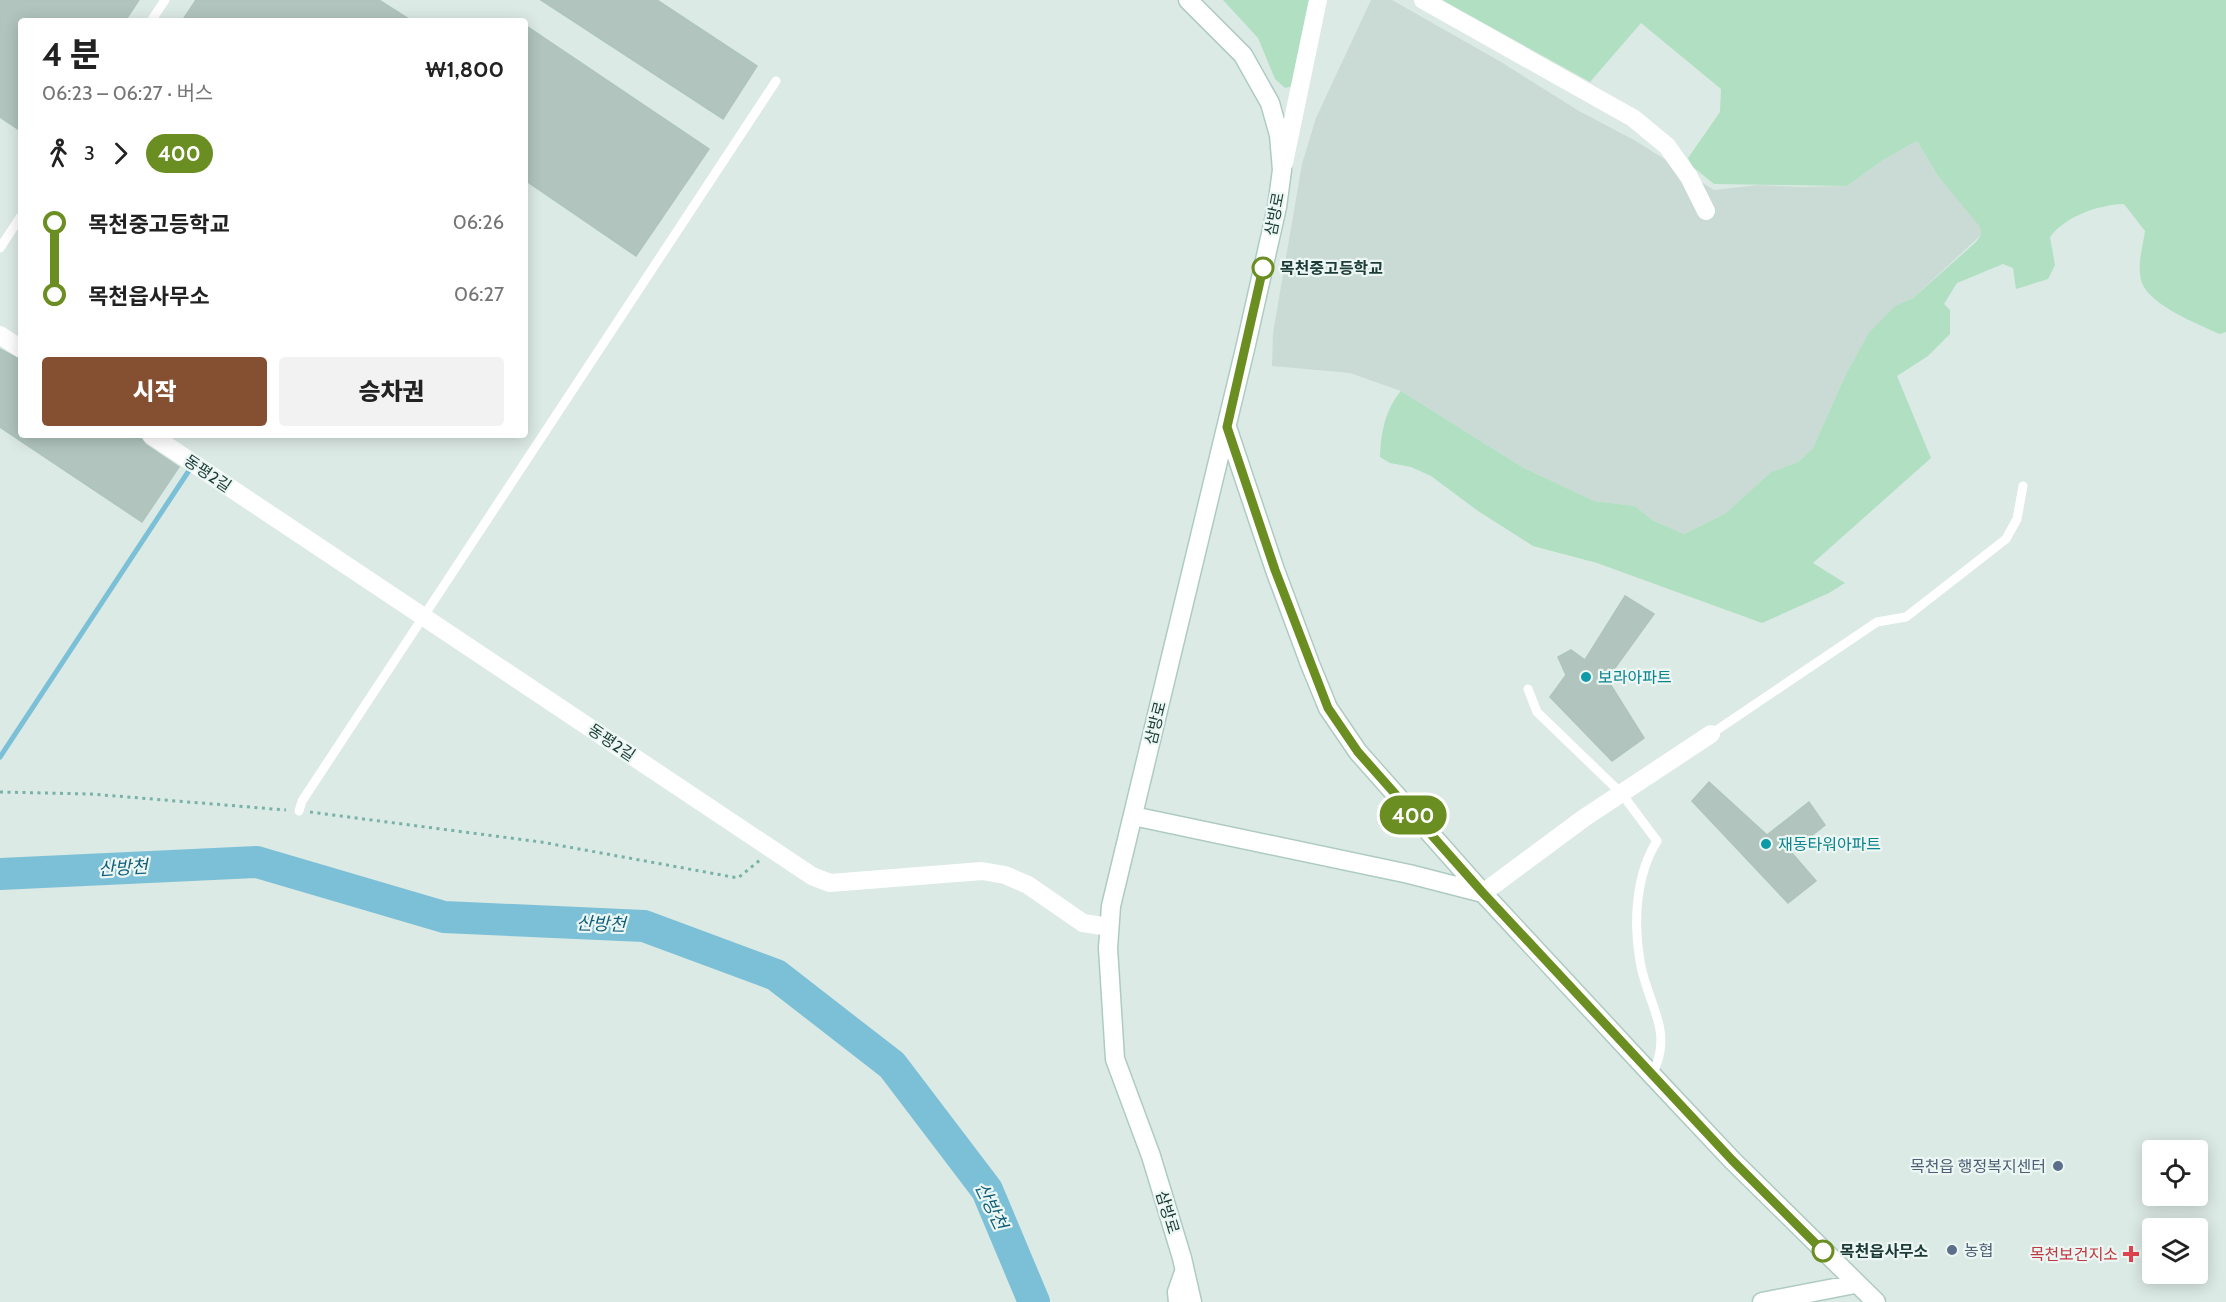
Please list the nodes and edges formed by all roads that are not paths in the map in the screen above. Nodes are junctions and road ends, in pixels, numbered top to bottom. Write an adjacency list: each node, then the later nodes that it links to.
1 (165, 0): 5 (lane)
2 (1188, 0): 7 (street, 삼방로)
3 (1318, 0): 7 (street, 삼방로)
4 (1423, 0): 8 (street)
5 (154, 18)
6 (776, 81): 16 (lane)
7 (1282, 170): 13 (street, 삼방로)
8 (1706, 211)
9 (18, 221): 10 (lane)
10 (0, 248)
11 (0, 335): 12 (street)
12 (18, 347)
13 (1227, 427): 21 (street, 삼방로); 22 (street)
14 (155, 438): 16 (street, 동평2길)
15 (2023, 486): 18 (lane)
16 (424, 616): 20 (lane); 23 (street, 동평2길)
17 (1528, 689): 19 (lane)
18 (1711, 734): 19 (street)
19 (1622, 794): 22 (street); 24 (lane)
20 (299, 811)
21 (1133, 816): 22 (street); 23 (street, 삼방로)
22 (1483, 893): 24 (street)
23 (1109, 927): 25 (street, 삼방로)
24 (1652, 1075): 26 (street)
25 (1184, 1272): 27 (street, 삼방로); 28 (street, 삼방로)
26 (1855, 1284): 29 (street); 30 (street)
27 (1178, 1302)
28 (1192, 1302)
29 (1762, 1302)
30 (1876, 1302)

